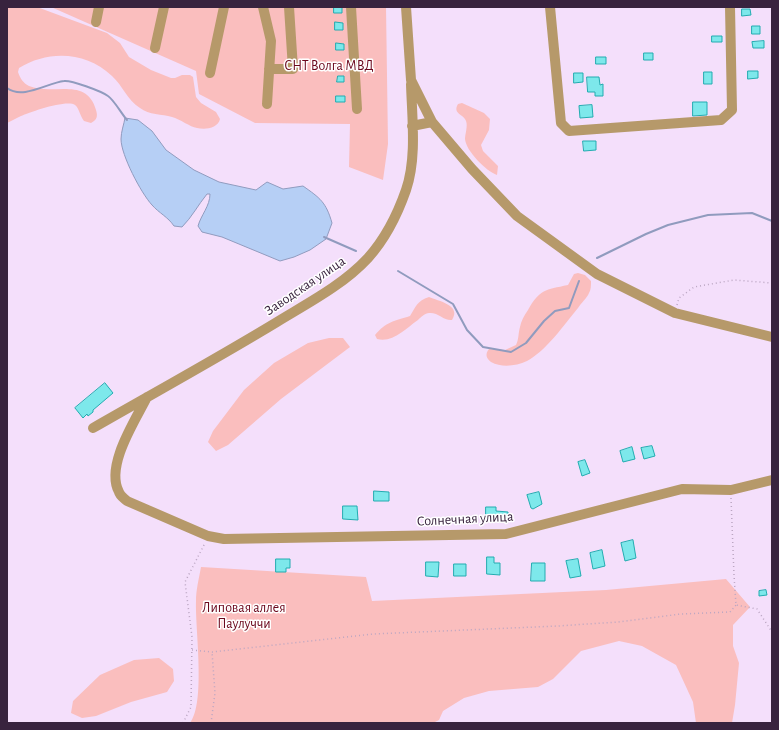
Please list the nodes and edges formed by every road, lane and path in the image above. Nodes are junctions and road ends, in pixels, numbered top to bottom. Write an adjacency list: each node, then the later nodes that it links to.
1 (99, 7): 10 (street)
2 (164, 7): 11 (street)
3 (224, 7): 13 (street)
4 (263, 7): 12 (street)
5 (289, 7): 12 (street)
6 (351, 7): 16 (street)
7 (406, 7): 14 (street, Заводская улица)
8 (550, 7): 9 (street)
9 (730, 7)
10 (96, 22)
11 (155, 48)
12 (269, 69): 15 (street)
13 (210, 73)
14 (411, 80): 17 (street); 18 (street, Заводская улица)
15 (267, 104)
16 (357, 108)
17 (432, 122): 18 (street); 20 (street)
18 (412, 126): 22 (street, Заводская улица)
19 (772, 283): 20 (path)
20 (674, 312): 21 (street)
21 (772, 337)
22 (147, 397): 23 (street, Заводская улица); 26 (street, Солнечная улица)
23 (93, 428)
24 (772, 480): 25 (street, Солнечная улица)
25 (731, 490): 26 (street, Солнечная улица); 27 (path)
26 (208, 536): 29 (path)
27 (736, 605): 28 (path); 30 (path)
28 (772, 632)
29 (192, 650): 30 (path); 31 (path)
30 (212, 652): 32 (path)
31 (183, 723)
32 (211, 723)

